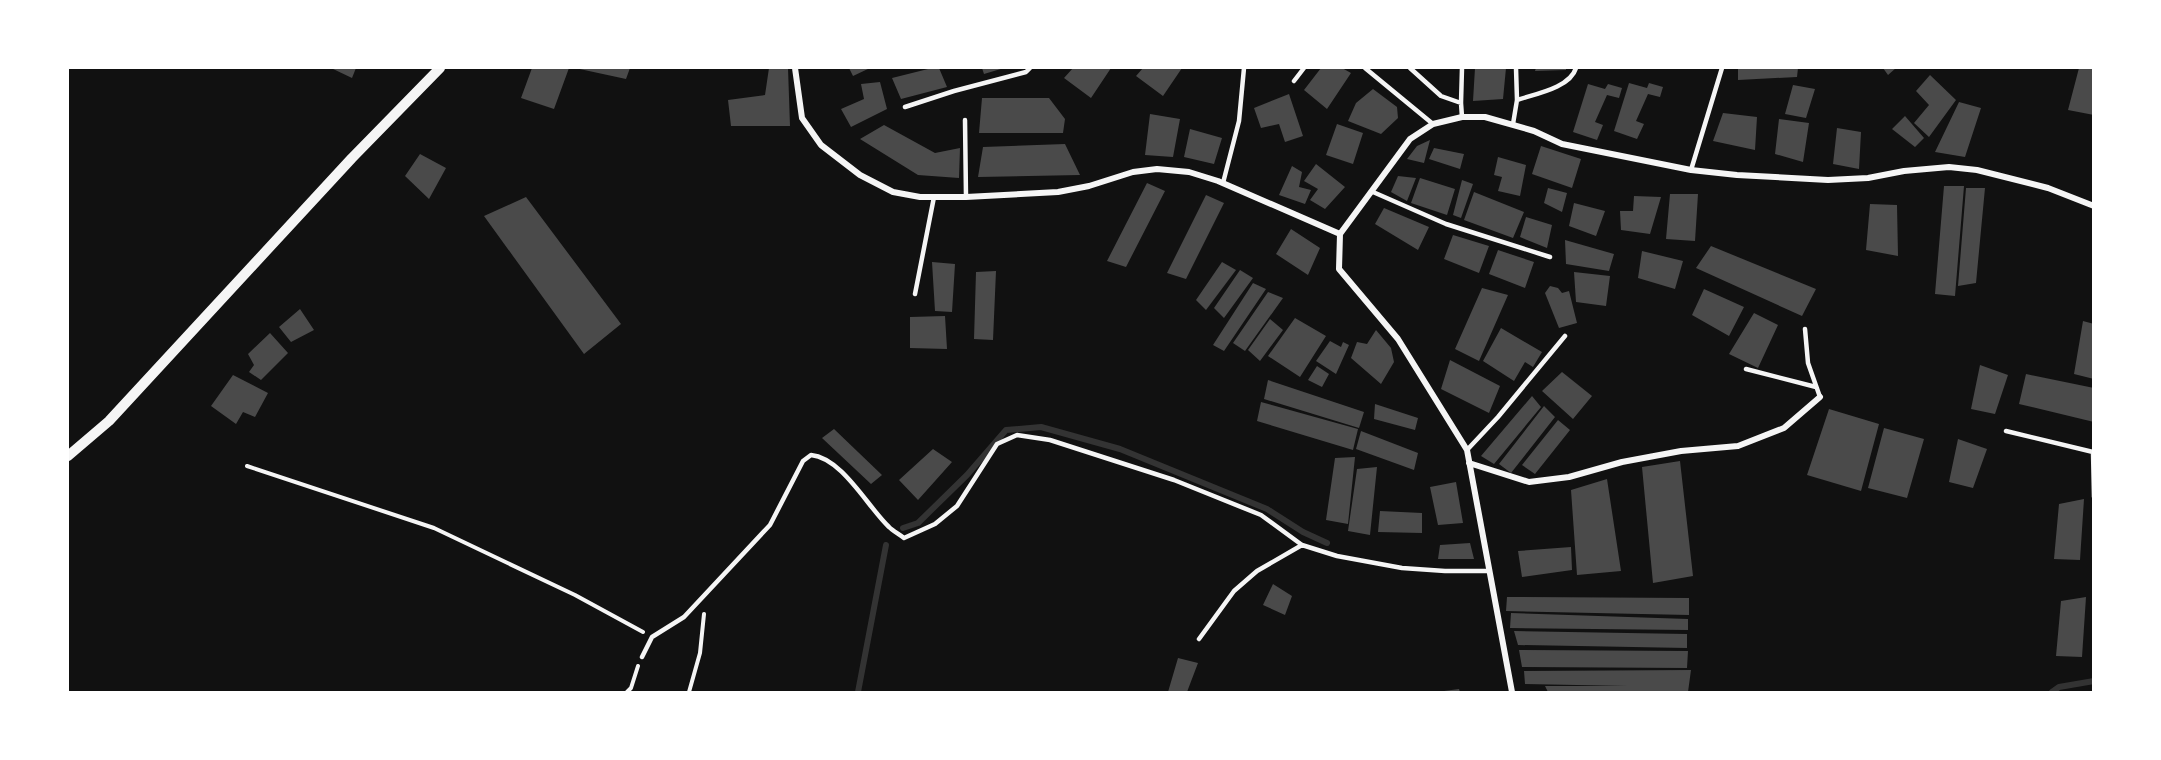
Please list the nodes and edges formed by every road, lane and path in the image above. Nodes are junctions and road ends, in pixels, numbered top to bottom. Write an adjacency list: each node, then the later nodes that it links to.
1 (440, 68): 37 (street)
2 (795, 68): 23 (street)
3 (1030, 68): 15 (lane)
4 (1244, 68): 21 (lane)
5 (1304, 68): 12 (lane)
6 (1365, 68): 19 (lane)
7 (1410, 68): 14 (lane)
8 (1462, 68): 14 (lane)
9 (1516, 68): 13 (lane)
10 (1576, 68): 13 (lane)
11 (1722, 68): 20 (lane)
12 (1294, 81)
13 (1517, 100): 18 (lane)
14 (1461, 103): 16 (lane)
15 (905, 106)
16 (1462, 117): 18 (street); 19 (street)
17 (965, 120): 24 (lane)
18 (1513, 123): 20 (street)
19 (1433, 124): 22 (street)
20 (1691, 170): 25 (street)
21 (1223, 183): 24 (street); 26 (street)
22 (1373, 192): 26 (street); 27 (lane)
23 (934, 197): 24 (street); 28 (lane)
24 (966, 197)
25 (2094, 206)
26 (1340, 234): 35 (street)
27 (1550, 257)
28 (915, 294)
29 (1805, 329): 32 (lane)
30 (1565, 336): 35 (lane)
31 (1746, 369): 32 (lane)
32 (1816, 387): 33 (lane)
33 (1820, 397): 38 (street)
34 (2006, 431): 36 (lane)
35 (1467, 450): 38 (street)
36 (2093, 452): 40 (lane)
37 (68, 456)
38 (1469, 463): 42 (street)
39 (247, 466): 44 (path)
40 (2094, 497)
41 (1302, 545): 42 (lane); 43 (lane); 45 (lane)
42 (1489, 571): 49 (street)
43 (706, 595): 44 (lane); 48 (path)
44 (651, 637): 46 (lane)
45 (1199, 639)
46 (642, 657): 47 (path)
47 (627, 693)
48 (689, 693)
49 (1512, 693)

